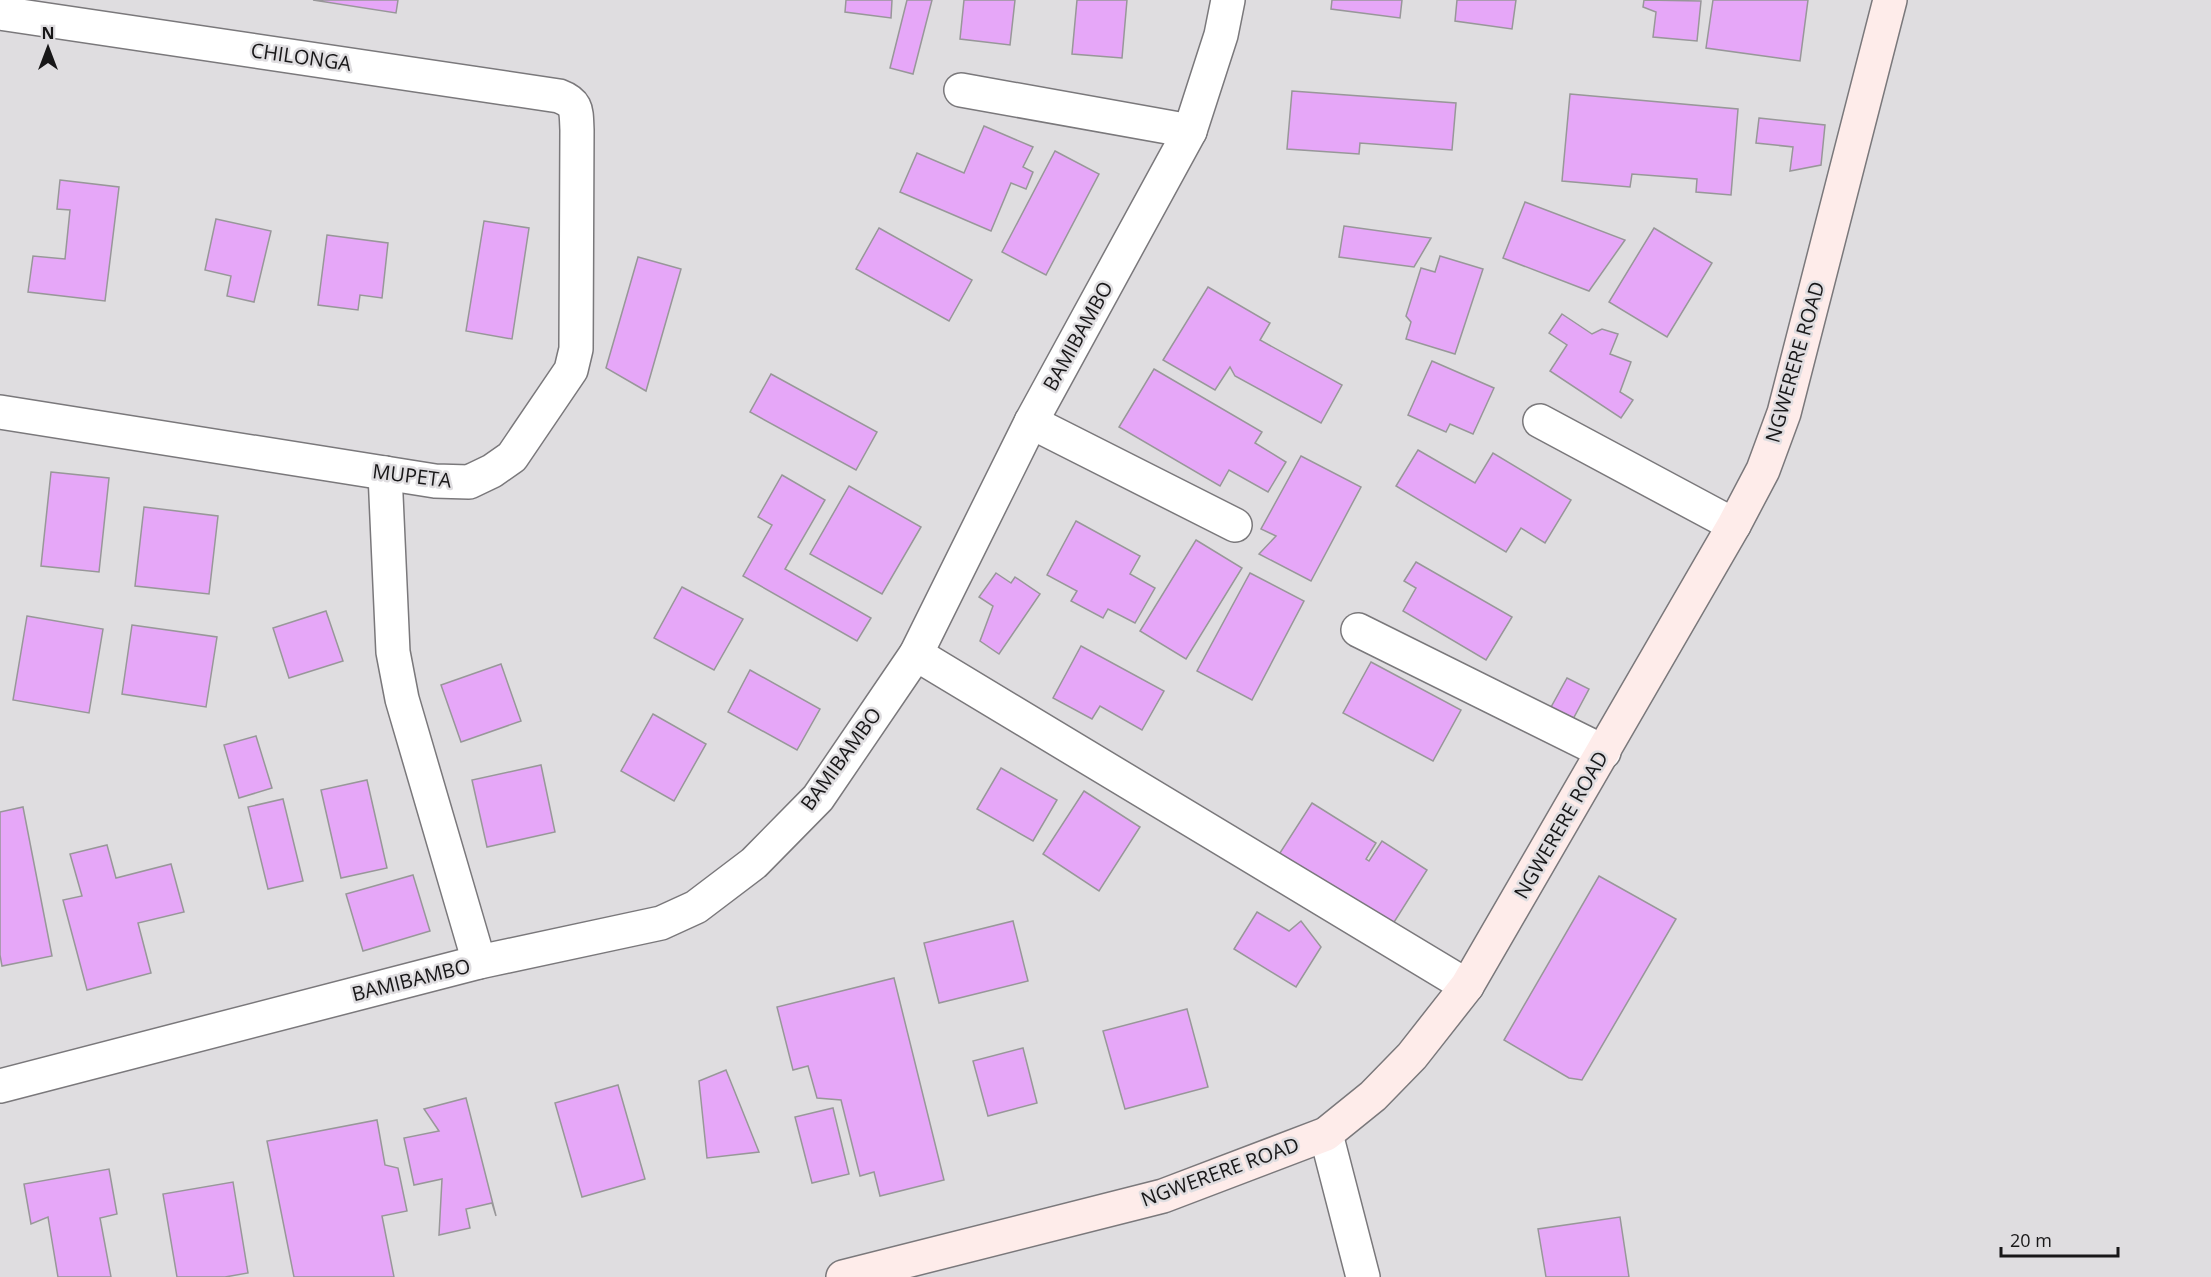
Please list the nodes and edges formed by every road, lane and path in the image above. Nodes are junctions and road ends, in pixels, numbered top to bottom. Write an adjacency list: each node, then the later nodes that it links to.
1 (1228, 0): 6 (street, BAMIBAMBO)
2 (1890, 0): 12 (street, NGWERERE ROAD)
3 (0, 13): 5 (street, CHILONGA)
4 (961, 90): 6 (street)
5 (577, 130): 10 (street, MUPETA)
6 (1190, 131): 8 (street, BAMIBAMBO)
7 (0, 412): 10 (street, MUPETA)
8 (1031, 422): 11 (street); 14 (street, BAMIBAMBO)
9 (1540, 422): 12 (street)
10 (385, 473): 16 (street)
11 (1235, 525)
12 (1734, 525): 15 (street, NGWERERE ROAD)
13 (1358, 630): 15 (street)
14 (916, 654): 16 (street, BAMIBAMBO); 17 (street)
15 (1604, 752): 17 (street, NGWERERE ROAD)
16 (479, 962): 18 (street, BAMIBAMBO)
17 (1467, 986): 19 (street, NGWERERE ROAD)
18 (0, 1086)
19 (1326, 1134): 20 (street, NGWERERE ROAD); 21 (street)
20 (843, 1277)
21 (1363, 1277)

